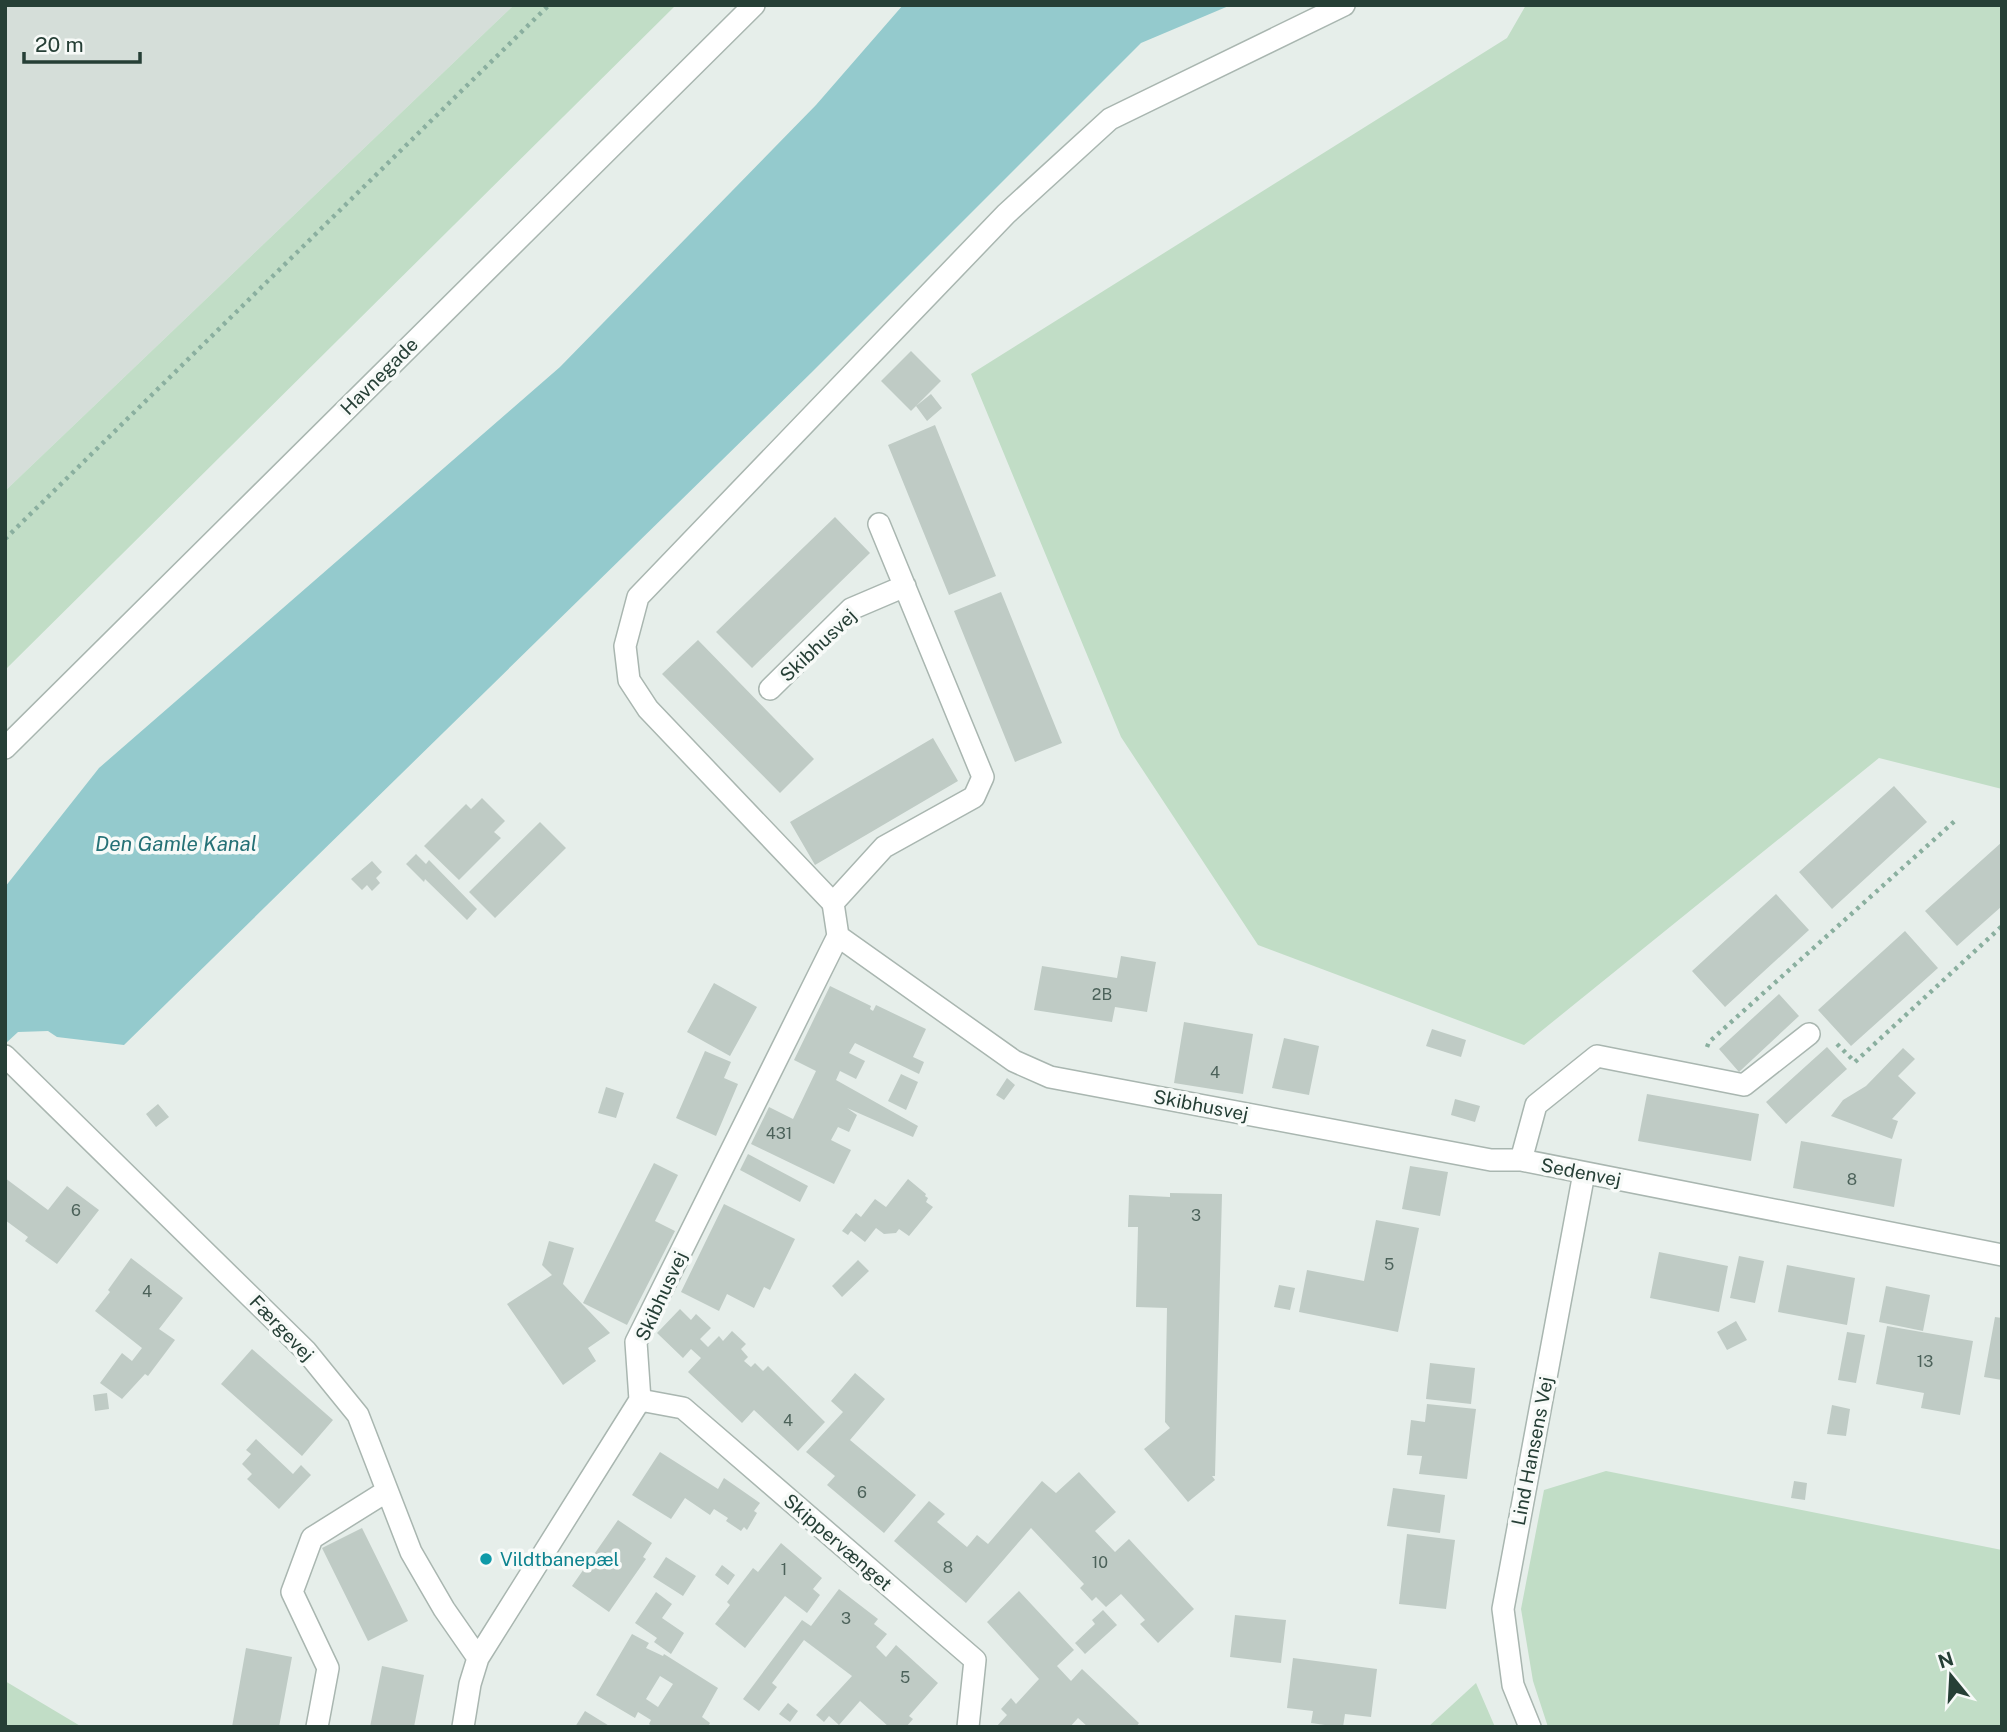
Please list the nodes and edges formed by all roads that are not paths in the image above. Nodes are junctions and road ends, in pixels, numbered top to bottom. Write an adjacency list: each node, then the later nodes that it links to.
1 (754, 5): 6 (street, Havnegade)
2 (1343, 5): 7 (street)
3 (880, 524): 4 (street)
4 (905, 586): 5 (street, Skibhusvej); 7 (street)
5 (771, 689)
6 (5, 748)
7 (833, 903): 8 (street)
8 (838, 936): 11 (street, Skibhusvej); 14 (street, Skibhusvej)
9 (1809, 1034): 11 (street, Sedenvej)
10 (5, 1056): 15 (street, Færgevej)
11 (1521, 1160): 12 (street, Sedenvej)
12 (1584, 1173): 13 (street, Sedenvej); 20 (street, Lind Hansens Vej)
13 (2002, 1255)
14 (640, 1400): 16 (street); 19 (street, Skippervænget)
15 (387, 1491): 16 (street, Færgevej); 17 (street)
16 (478, 1658): 18 (street)
17 (317, 1727)
18 (463, 1727)
19 (968, 1727)
20 (1530, 1727)

